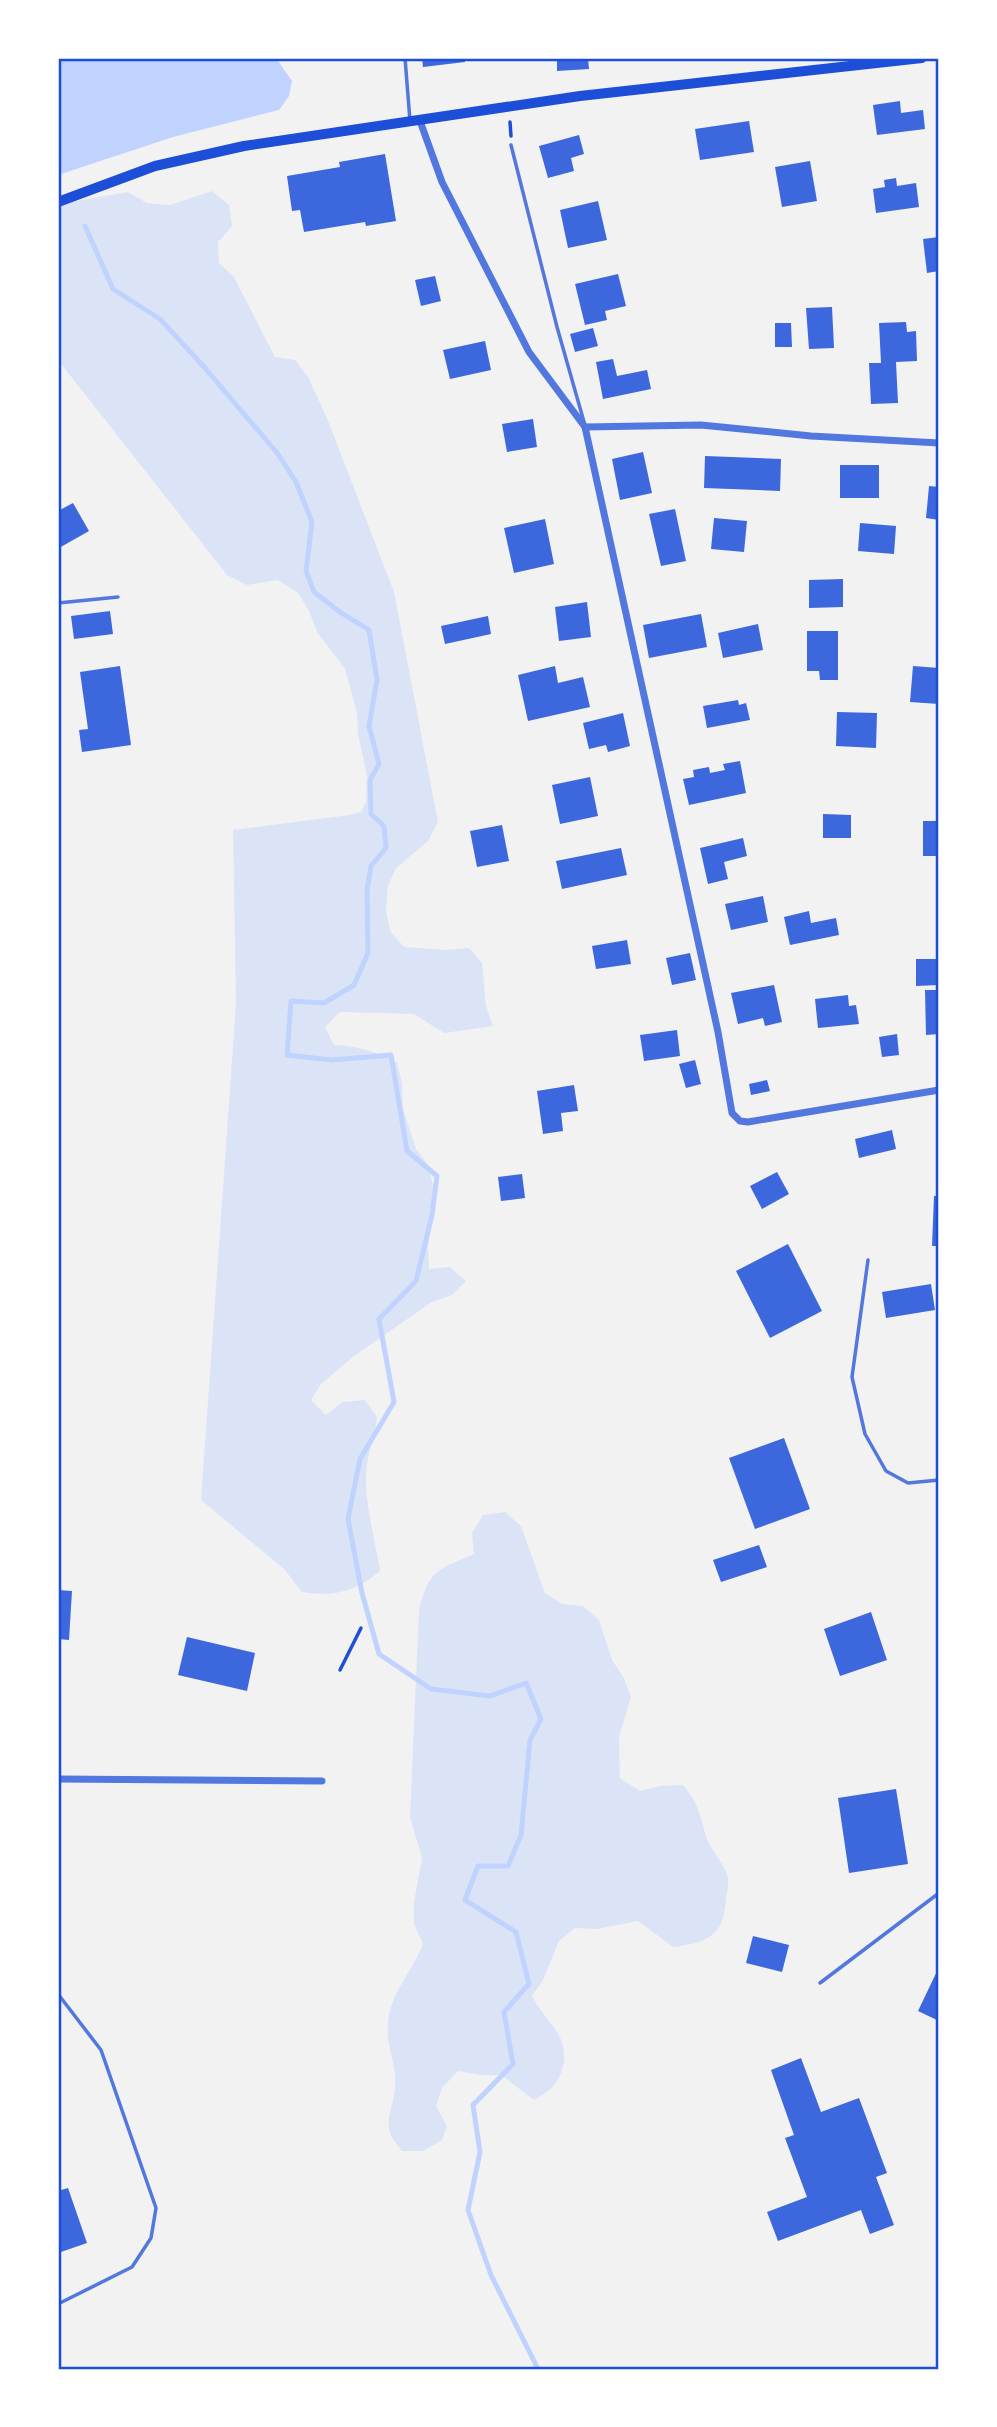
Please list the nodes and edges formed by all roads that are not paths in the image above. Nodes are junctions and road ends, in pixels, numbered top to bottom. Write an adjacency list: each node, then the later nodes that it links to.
1 (405, 58): 3 (lane)
2 (922, 58): 3 (main road)
3 (416, 122): 5 (main road); 6 (street)
4 (511, 145): 6 (lane)
5 (58, 201)
6 (585, 427): 7 (street); 10 (street)
7 (939, 443)
8 (118, 597): 9 (lane)
9 (58, 603)
10 (939, 1090)
11 (869, 1260): 12 (lane)
12 (939, 1480)
13 (58, 1779): 14 (street)
14 (322, 1781)
15 (939, 1893): 16 (lane)
16 (820, 1983)
17 (58, 1994): 18 (lane)
18 (58, 2304)

